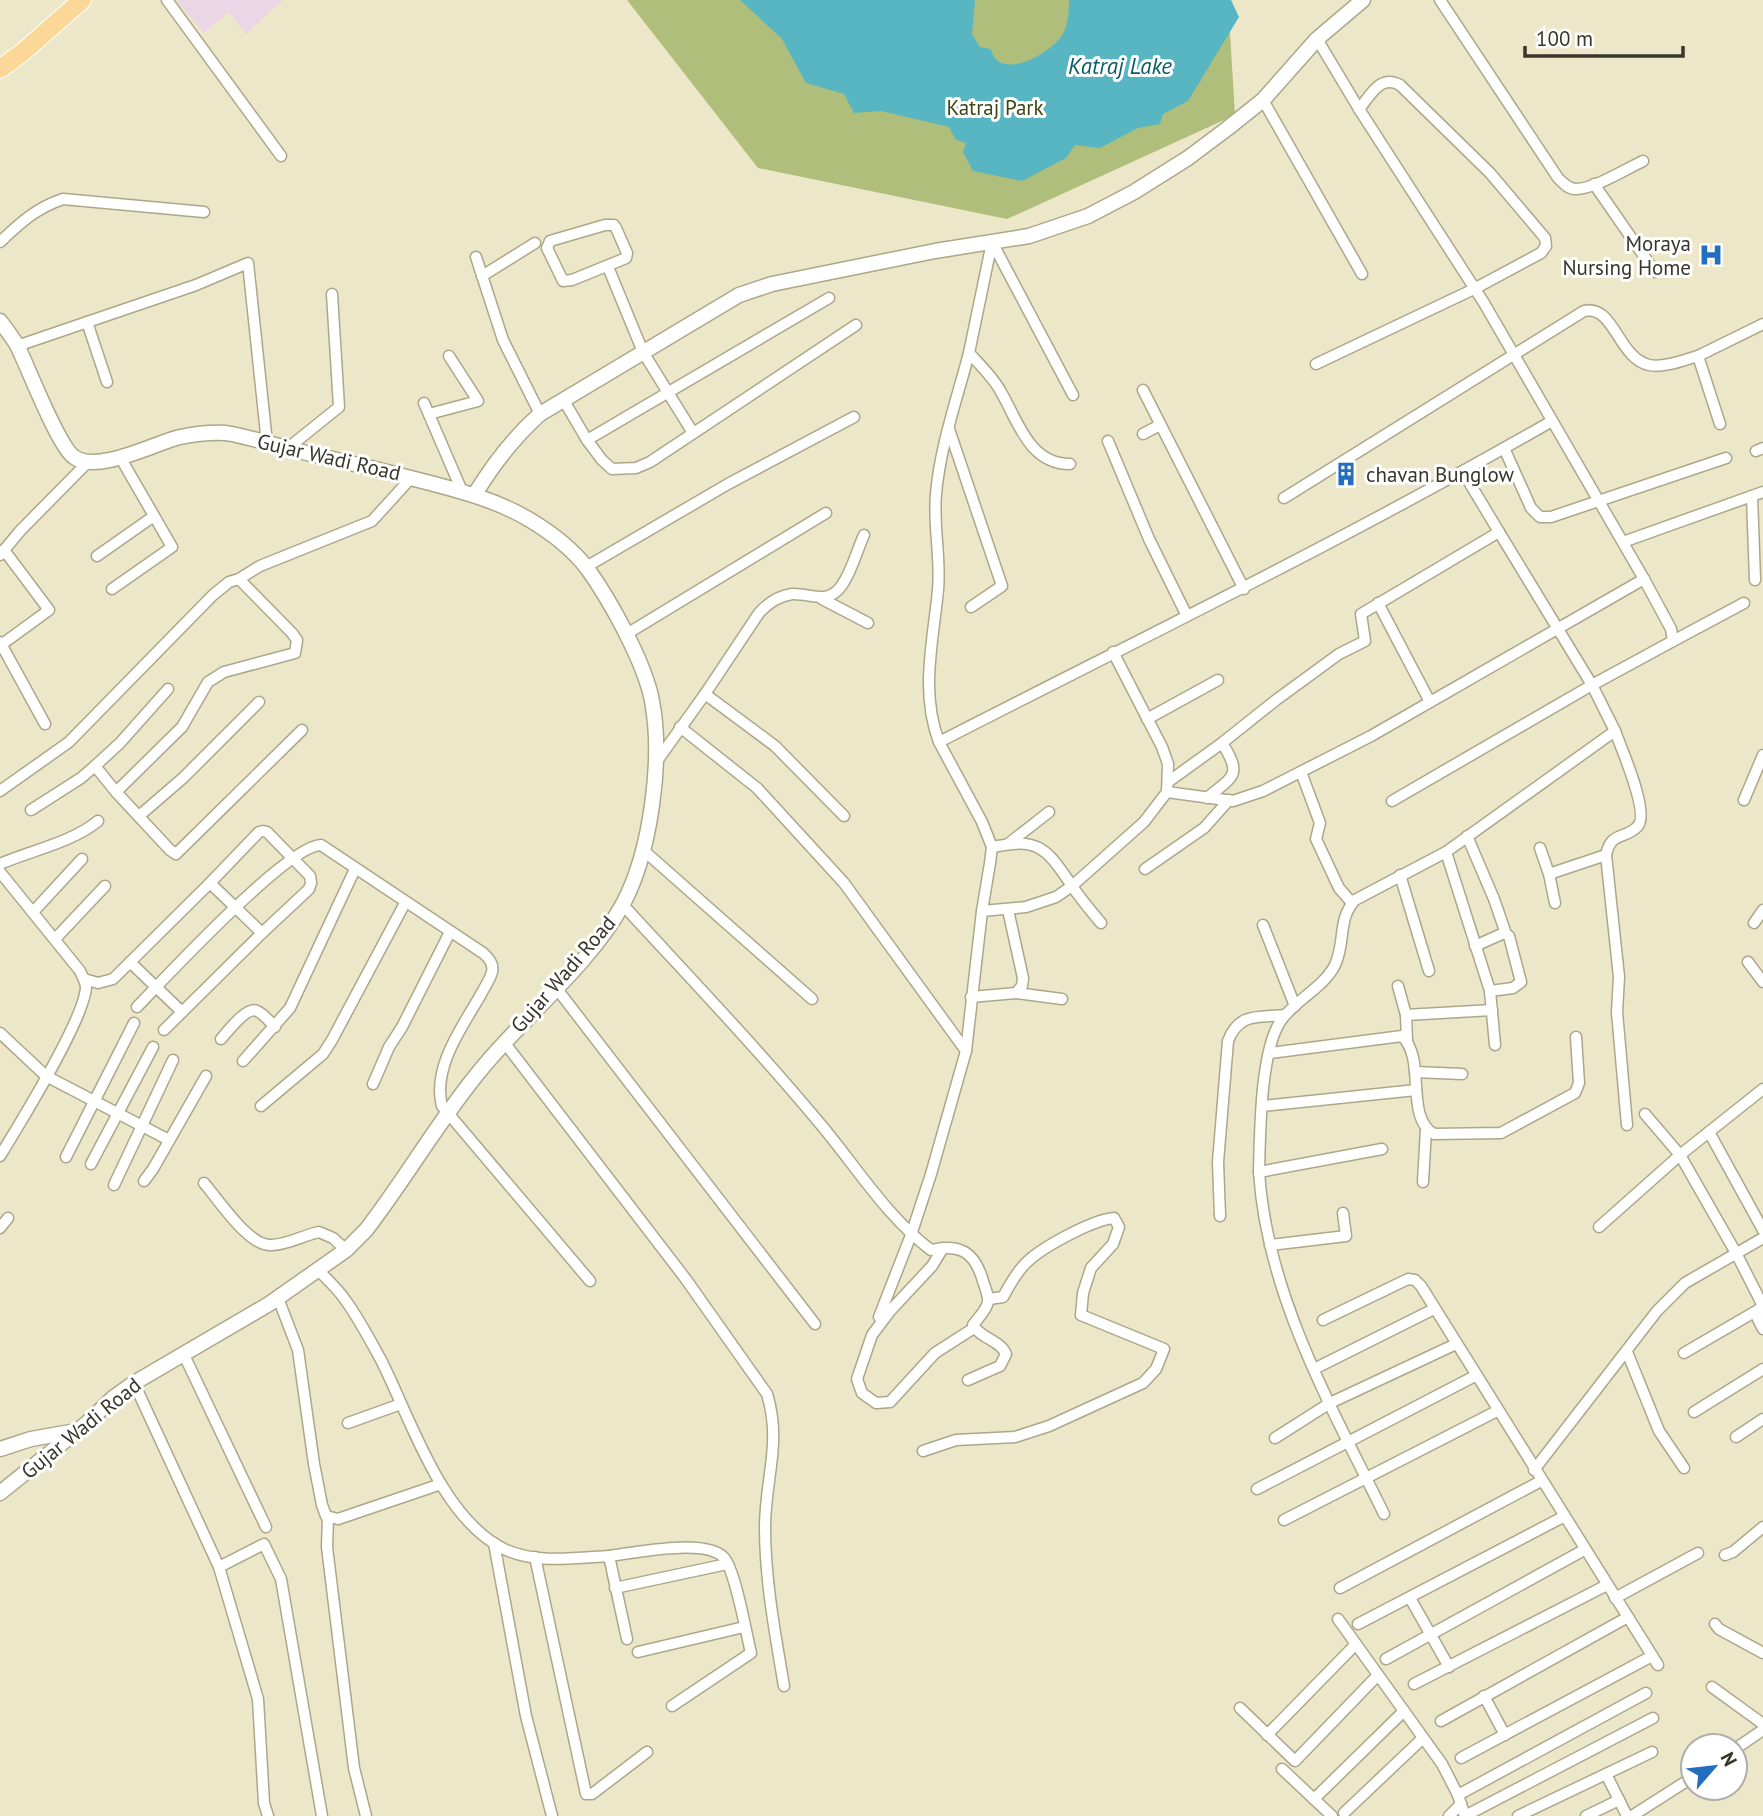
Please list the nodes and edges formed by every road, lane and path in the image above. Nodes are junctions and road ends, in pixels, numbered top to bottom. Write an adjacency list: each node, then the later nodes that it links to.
1 (82, 0): 6 (highway)
2 (167, 0): 9 (street)
3 (1363, 0): 5 (street)
4 (1440, 0): 11 (street)
5 (1318, 39): 7 (street); 8 (street)
6 (0, 69)
7 (1263, 100): 14 (street); 19 (street)
8 (1359, 109): 21 (street); 21 (street)
9 (281, 156)
10 (1643, 161): 11 (street)
11 (1594, 184): 18 (street)
12 (204, 212): 13 (street)
13 (0, 242)
14 (992, 242): 29 (street); 30 (street); 38 (street)
15 (535, 243): 20 (street)
16 (476, 257): 20 (street)
17 (608, 267): 17 (street); 29 (street)
18 (1655, 272)
19 (1362, 274)
20 (481, 276): 42 (street)
21 (1474, 289): 31 (street); 34 (street)
22 (332, 294): 54 (street)
23 (829, 298): 37 (street)
24 (0, 321): 28 (street)
25 (87, 322): 28 (street); 35 (street); 52 (street)
26 (1763, 324): 33 (street)
27 (856, 325): 48 (street)
28 (17, 346): 57 (street)
29 (643, 352): 37 (street); 39 (street)
30 (969, 353): 47 (street); 58 (street)
31 (1513, 354): 33 (street); 44 (street); 63 (street)
32 (449, 355): 41 (street)
33 (1698, 356): 45 (street)
34 (1316, 364)
35 (107, 382)
36 (1143, 390): 46 (street)
37 (668, 393): 48 (street); 50 (street)
38 (1073, 395)
39 (563, 399): 42 (street); 50 (street)
40 (424, 402): 41 (street)
41 (429, 414): 61 (street)
42 (540, 414): 61 (street)
43 (854, 416): 72 (street)
44 (1552, 421): 53 (street); 64 (street)
45 (1720, 424)
46 (1160, 425): 49 (street); 77 (street)
47 (949, 429): 81 (street); 100 (street)
48 (693, 433): 50 (street)
49 (1143, 434)
50 (587, 440)
51 (1108, 441): 82 (street)
52 (267, 443): 54 (street, Gujar Wadi Road); 55 (street, Gujar Wadi Road)
53 (1504, 448): 59 (street); 64 (street)
54 (288, 449): 60 (street, Gujar Wadi Road)
55 (120, 457): 57 (street, Gujar Wadi Road); 66 (street)
56 (1726, 458): 64 (street)
57 (87, 463): 70 (street)
58 (1070, 464)
59 (1463, 472): 67 (street); 77 (street)
60 (412, 477): 61 (street, Gujar Wadi Road); 73 (street)
61 (468, 492): 72 (street, Gujar Wadi Road)
62 (1758, 494): 69 (street); 75 (street)
63 (1284, 498)
64 (1598, 501): 69 (street)
65 (826, 513): 85 (street)
66 (154, 516): 71 (street); 76 (street)
67 (1499, 532): 79 (street); 84 (street)
68 (864, 534): 78 (street)
69 (1623, 542): 74 (street)
70 (2, 552): 87 (street)
71 (97, 556)
72 (586, 567): 85 (street, Gujar Wadi Road)
73 (239, 579): 107 (street); 108 (street)
74 (1644, 579): 84 (street); 86 (street)
75 (1755, 580)
76 (112, 589)
77 (1244, 589): 82 (street)
78 (822, 599): 83 (street); 92 (street)
79 (1378, 603): 94 (street); 101 (street)
80 (1744, 603): 86 (street)
81 (971, 607)
82 (1187, 616): 88 (street)
83 (868, 623)
84 (1559, 628): 90 (street); 94 (street)
85 (625, 635): 103 (street, Gujar Wadi Road)
86 (1673, 641): 90 (street)
87 (1, 644): 96 (street)
88 (1113, 652): 95 (street); 100 (street)
89 (1218, 680): 95 (street)
90 (1592, 685): 99 (street); 112 (street)
91 (168, 689): 104 (street)
92 (705, 694): 97 (street); 116 (street)
93 (259, 702): 115 (street)
94 (1430, 702): 105 (street)
95 (1147, 719): 106 (street)
96 (45, 724)
97 (680, 727): 103 (street); 182 (street)
98 (302, 730): 115 (street)
99 (1615, 731): 118 (street); 124 (street)
100 (939, 742): 120 (street)
101 (1222, 743): 106 (street); 109 (street)
102 (1763, 755): 111 (street)
103 (657, 761): 122 (street, Gujar Wadi Road)
104 (95, 766): 108 (street); 113 (street)
105 (1301, 772): 110 (street); 137 (street)
106 (1168, 787): 109 (street); 135 (street)
107 (0, 791)
108 (116, 792): 115 (street)
109 (1207, 798): 110 (street)
110 (1229, 800): 129 (street)
111 (1744, 800)
112 (1392, 802)
113 (31, 810)
114 (1049, 812): 119 (street)
115 (139, 816)
116 (844, 816)
117 (98, 821): 127 (street)
118 (1467, 836): 123 (street); 150 (street)
119 (1008, 844): 120 (street); 135 (street)
120 (992, 847): 143 (street)
121 (1540, 848): 131 (street)
122 (642, 849): 139 (street, Gujar Wadi Road); 164 (street)
123 (1446, 852): 132 (street); 152 (street)
124 (1606, 855): 131 (street); 199 (street)
125 (292, 858): 128 (street); 133 (street); 140 (street); 149 (street)
126 (82, 859): 144 (street)
127 (0, 864)
128 (355, 869): 136 (street); 173 (street)
129 (1145, 869)
130 (0, 872): 144 (street)
131 (1549, 874): 138 (street)
132 (1400, 875): 137 (street); 155 (street)
133 (210, 883): 140 (street); 153 (street)
134 (105, 886): 151 (street)
135 (1072, 886): 141 (street); 145 (street)
136 (405, 903): 148 (street); 194 (street)
137 (1352, 903): 166 (street)
138 (1555, 903)
139 (622, 905): 160 (street, Gujar Wadi Road); 220 (street)
140 (236, 908): 149 (street); 159 (street)
141 (1008, 910): 143 (street); 162 (street)
142 (1763, 910): 146 (street)
143 (982, 911): 163 (street)
144 (33, 912): 151 (street)
145 (1101, 923)
146 (1754, 923)
147 (1263, 925): 166 (street)
148 (450, 932): 190 (street); 197 (street)
149 (262, 933): 169 (street)
150 (1506, 934): 152 (street); 161 (street)
151 (55, 939): 156 (street)
152 (1475, 946): 161 (street)
153 (130, 962): 156 (street); 159 (street)
154 (1748, 962): 157 (street)
155 (1429, 971)
156 (84, 979): 188 (street)
157 (1763, 982)
158 (1398, 986): 171 (street)
159 (156, 987): 167 (street); 169 (street)
160 (557, 989): 179 (street, Gujar Wadi Road); 234 (street)
161 (1490, 991): 168 (street)
162 (1016, 993): 163 (street); 165 (street)
163 (971, 997): 182 (street)
164 (812, 999)
165 (1062, 999)
166 (1296, 1006): 170 (street)
167 (137, 1007)
168 (1492, 1010): 171 (street); 180 (street)
169 (182, 1012): 174 (street)
170 (1285, 1015): 183 (street); 215 (street)
171 (1406, 1015): 178 (street)
172 (134, 1023): 193 (street)
173 (275, 1027): 177 (street); 185 (street)
174 (164, 1030)
175 (0, 1033): 188 (street)
176 (1576, 1037): 201 (street)
177 (222, 1038)
178 (1407, 1041): 183 (street); 186 (street)
179 (504, 1042): 197 (street, Gujar Wadi Road); 298 (street)
180 (1495, 1045)
181 (153, 1047): 196 (street)
182 (966, 1051): 220 (street)
183 (1270, 1053): 195 (street)
184 (173, 1060): 200 (street)
185 (243, 1061)
186 (1415, 1072): 187 (street); 192 (street)
187 (1462, 1073)
188 (46, 1076): 193 (street); 206 (street)
189 (206, 1076): 203 (street)
190 (373, 1084)
191 (1763, 1089): 202 (street)
192 (1416, 1090): 195 (street); 201 (street)
193 (95, 1102): 196 (street); 207 (street)
194 (261, 1106)
195 (1262, 1106): 209 (street)
196 (117, 1114): 200 (street); 208 (street)
197 (447, 1114): 224 (street, Gujar Wadi Road); 227 (street)
198 (1645, 1114): 205 (street)
199 (1627, 1125)
200 (142, 1126): 203 (street); 213 (street)
201 (1426, 1129): 211 (street)
202 (1709, 1132): 205 (street); 219 (street)
203 (169, 1140): 210 (street)
204 (1382, 1149): 209 (street)
205 (1680, 1155): 217 (street); 225 (street)
206 (0, 1156)
207 (66, 1157)
208 (91, 1164)
209 (1259, 1172): 222 (street)
210 (144, 1181)
211 (1423, 1182)
212 (204, 1183): 224 (street)
213 (114, 1185)
214 (1343, 1213): 222 (street)
215 (1220, 1216)
216 (8, 1218): 218 (street)
217 (1599, 1227)
218 (0, 1228)
219 (1763, 1230)
220 (911, 1235): 223 (street); 232 (street)
221 (1763, 1238): 225 (street)
222 (1270, 1245): 241 (street)
223 (943, 1248): 229 (street); 235 (street)
224 (346, 1250): 226 (street, Gujar Wadi Road)
225 (1736, 1252): 230 (street); 238 (street)
226 (317, 1269): 228 (street, Gujar Wadi Road); 247 (street)
227 (590, 1281)
228 (278, 1298): 240 (street, Gujar Wadi Road); 267 (street)
229 (989, 1299): 235 (street); 257 (street)
230 (1763, 1307): 236 (street); 239 (street)
231 (1434, 1309): 233 (street); 237 (street); 241 (street)
232 (879, 1317)
233 (1323, 1320)
234 (815, 1324)
235 (974, 1328): 244 (street)
236 (1763, 1329)
237 (1456, 1345): 243 (street); 246 (street)
238 (1626, 1352): 258 (street); 259 (street)
239 (1684, 1353)
240 (184, 1356): 245 (street, Gujar Wadi Road); 269 (street)
241 (1314, 1369): 246 (street)
242 (1763, 1369): 249 (street)
243 (1475, 1376): 248 (street); 255 (street)
244 (968, 1380)
245 (134, 1383): 252 (street, Gujar Wadi Road); 278 (street)
246 (1330, 1403): 254 (street); 255 (street)
247 (401, 1404): 251 (street); 262 (street)
248 (1497, 1411): 259 (street); 260 (street)
249 (1694, 1412)
250 (1763, 1420): 253 (street)
251 (348, 1423)
252 (78, 1430): 256 (street); 264 (street, Gujar Wadi Road)
253 (1736, 1437)
254 (1275, 1438)
255 (1348, 1441): 260 (street); 263 (street)
256 (0, 1449)
257 (923, 1451)
258 (1684, 1468)
259 (1534, 1470): 261 (street)
260 (1367, 1480): 265 (street); 268 (street)
261 (1541, 1481): 266 (street); 281 (street)
262 (441, 1484): 267 (street); 271 (street)
263 (1257, 1489)
264 (0, 1493)
265 (1384, 1514)
266 (1563, 1517): 272 (street); 282 (street)
267 (328, 1518): 323 (street)
268 (1284, 1520)
269 (266, 1527)
270 (1763, 1527): 274 (street)
271 (494, 1543): 276 (street); 324 (street)
272 (1584, 1550): 279 (street); 289 (street)
273 (1698, 1553): 283 (street)
274 (1724, 1555)
275 (609, 1556): 276 (street); 277 (street); 280 (street)
276 (535, 1557): 311 (street)
277 (727, 1564): 280 (street); 288 (street)
278 (219, 1567): 321 (street); 322 (street)
279 (1607, 1585): 283 (street); 295 (street)
280 (615, 1588): 290 (street)
281 (1340, 1588)
282 (1410, 1598): 286 (street); 289 (street)
283 (1615, 1598): 284 (street)
284 (1628, 1617): 301 (street); 309 (street)
285 (1338, 1619): 291 (street)
286 (1358, 1624)
287 (1715, 1624): 293 (street)
288 (744, 1627): 292 (street); 302 (street)
289 (1430, 1634): 294 (street); 295 (street)
290 (627, 1639)
291 (1356, 1644): 296 (street); 308 (street)
292 (638, 1652)
293 (1763, 1653)
294 (1386, 1659)
295 (1449, 1667): 297 (street)
296 (1378, 1675): 304 (street); 308 (street)
297 (1415, 1684)
298 (784, 1686)
299 (1712, 1687): 307 (street)
300 (1646, 1693): 318 (street)
301 (1484, 1696): 306 (street); 309 (street)
302 (672, 1706)
303 (1240, 1708): 308 (street)
304 (1404, 1711): 310 (street); 317 (street)
305 (1653, 1718): 326 (street)
306 (1441, 1721)
307 (1763, 1724)
308 (1267, 1735)
309 (1505, 1735): 313 (street)
310 (1423, 1738): 318 (street); 320 (street)
311 (647, 1752)
312 (1652, 1752): 315 (street)
313 (1461, 1758)
314 (1282, 1769): 317 (street)
315 (1606, 1774): 319 (street); 327 (street)
316 (1679, 1786): 330 (street)
317 (1314, 1799): 320 (street)
318 (1460, 1799): 325 (street); 326 (street)
319 (1619, 1800): 328 (street); 329 (street)
320 (1338, 1815)
321 (268, 1816)
322 (322, 1816)
323 (366, 1816)
324 (552, 1816)
325 (1449, 1816)
326 (1465, 1816)
327 (1518, 1816)
328 (1586, 1816)
329 (1626, 1816)
330 (1632, 1816)

